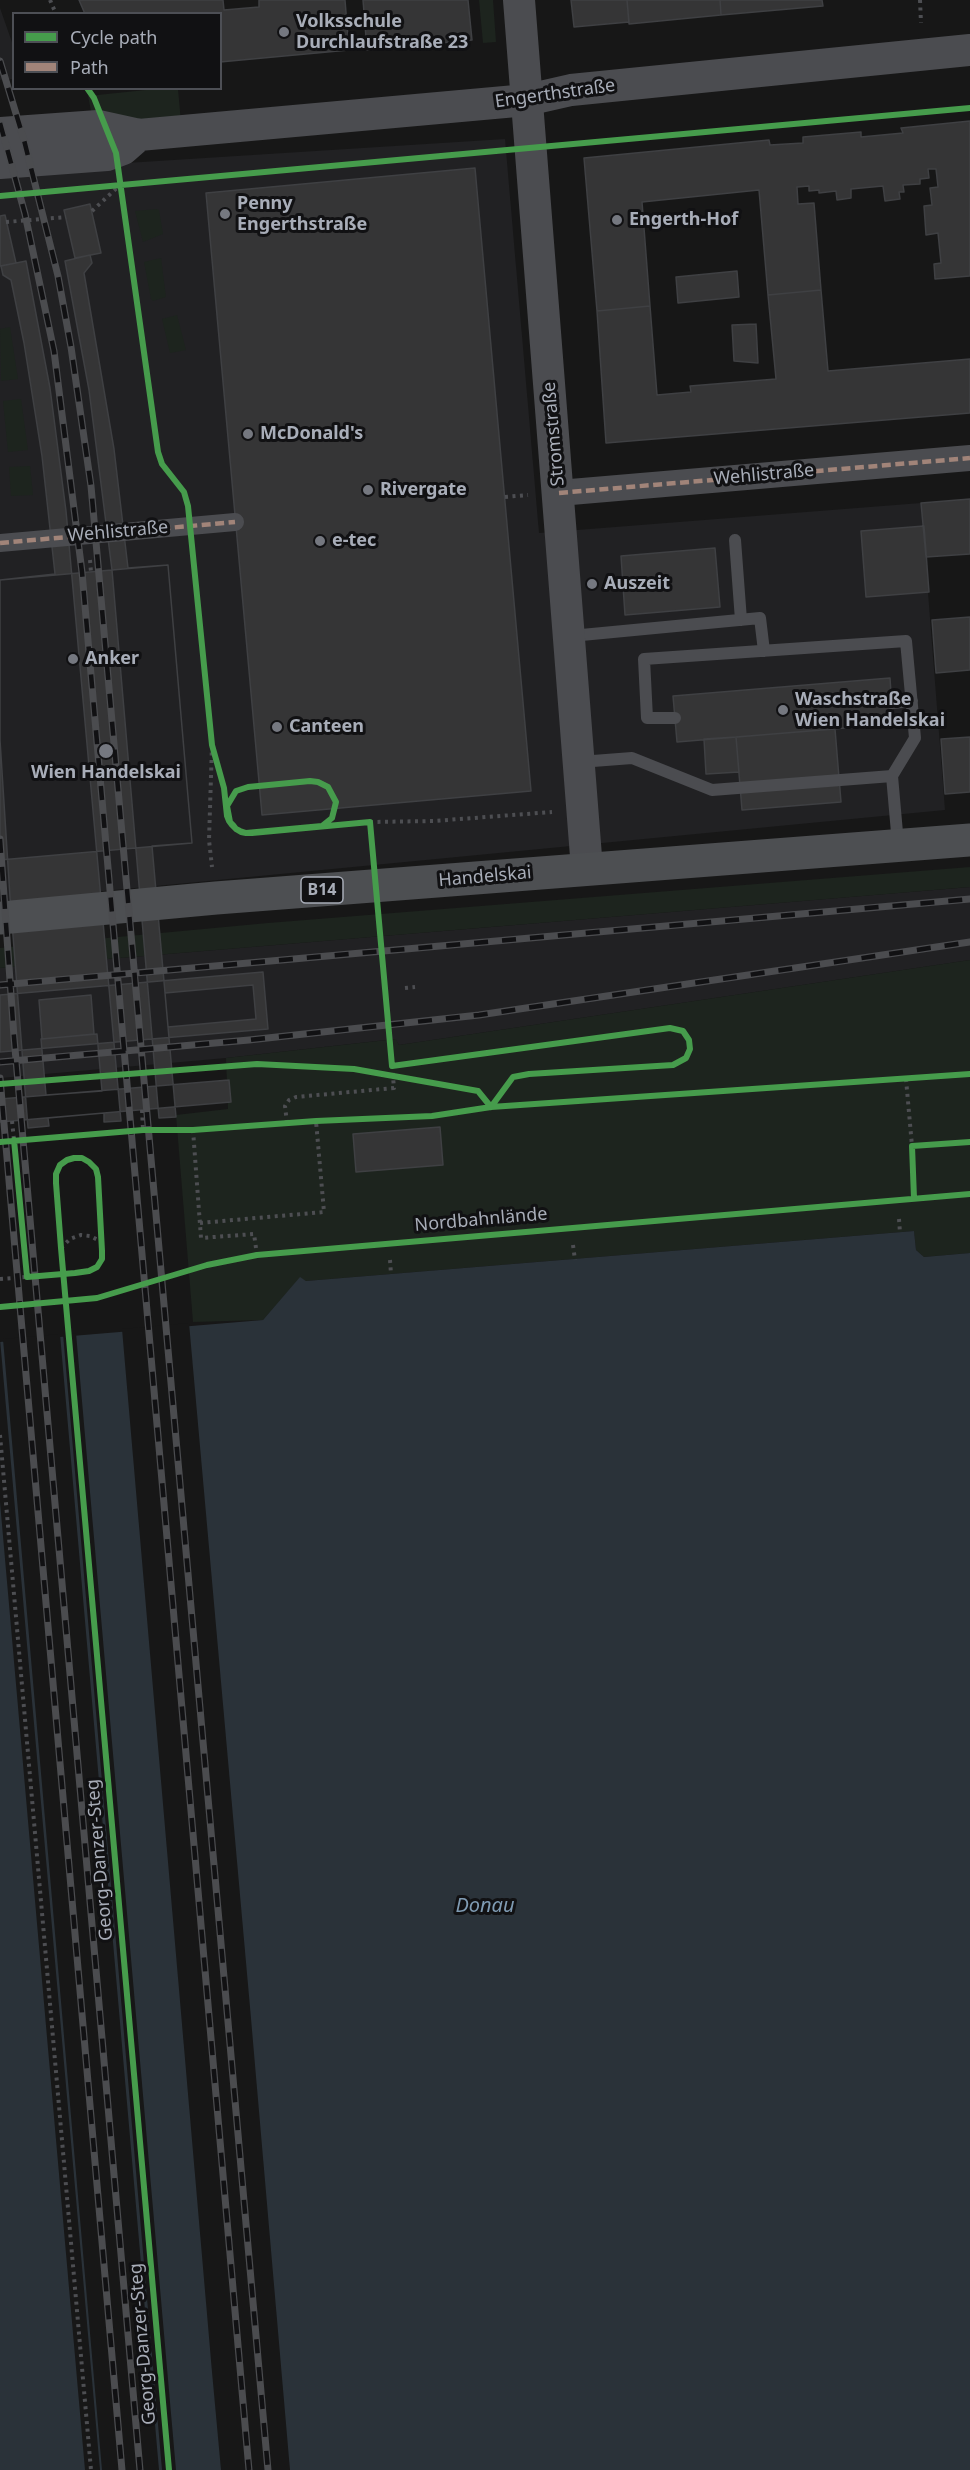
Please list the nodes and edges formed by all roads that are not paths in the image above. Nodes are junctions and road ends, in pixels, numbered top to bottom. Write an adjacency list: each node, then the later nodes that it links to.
1 (519, 0): 3 (street, Stromstraße)
2 (970, 50): 3 (street, Engerthstraße)
3 (526, 100): 5 (street, Engerthstraße); 8 (street, Stromstraße)
4 (0, 133): 5 (street, Engerthstraße)
5 (121, 138): 6 (street, Engerthstraße)
6 (0, 163)
7 (970, 458): 8 (street, Wehlistraße)
8 (559, 493): 13 (street, Stromstraße)
9 (236, 522): 11 (street, Wehlistraße)
10 (735, 540): 12 (lane)
11 (0, 543)
12 (741, 620): 13 (lane); 14 (lane)
13 (569, 636): 18 (street, Stromstraße)
14 (764, 651): 15 (lane); 17 (lane)
15 (912, 701): 16 (lane); 19 (lane)
16 (892, 703)
17 (675, 718)
18 (579, 762): 19 (lane); 22 (street, Stromstraße)
19 (892, 776): 21 (lane)
20 (970, 840): 21 (main road, Handelskai / B14)
21 (898, 845): 22 (main road, Handelskai / B14)
22 (587, 869): 23 (main road, Handelskai / B14)
23 (0, 918)

